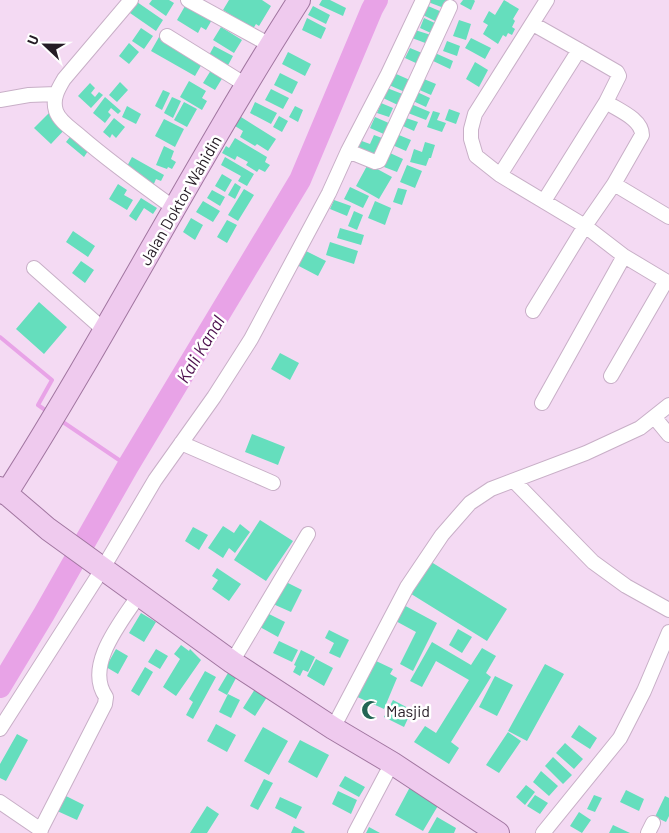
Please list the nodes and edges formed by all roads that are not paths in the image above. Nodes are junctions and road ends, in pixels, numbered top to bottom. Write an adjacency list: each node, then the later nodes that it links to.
1 (131, 0): 12 (street)
2 (188, 0): 9 (street)
3 (299, 0): 9 (main road, Jalan Doktor Wahidin)
4 (423, 0): 15 (street)
5 (547, 0): 7 (street)
6 (450, 7): 15 (street)
7 (533, 24): 10 (street); 16 (street)
8 (166, 36): 11 (street)
9 (270, 45): 11 (main road, Jalan Doktor Wahidin)
10 (578, 50): 14 (street); 16 (street)
11 (246, 85): 19 (main road, Jalan Doktor Wahidin)
12 (56, 94): 13 (street); 19 (street)
13 (0, 100)
14 (606, 102): 17 (street); 18 (street)
15 (348, 151): 32 (street)
16 (500, 175): 18 (street)
17 (614, 184): 20 (street); 21 (street)
18 (544, 201): 21 (street)
19 (174, 208): 26 (main road, Jalan Doktor Wahidin)
20 (669, 217)
21 (585, 226): 22 (street); 25 (street)
22 (624, 256): 24 (street); 28 (street)
23 (34, 268): 26 (street)
24 (668, 282): 27 (street)
25 (532, 311)
26 (104, 330): 35 (main road, Jalan Doktor Wahidin)
27 (611, 376)
28 (542, 404)
29 (669, 405): 30 (street)
30 (655, 418): 31 (street); 33 (street)
31 (669, 435)
32 (181, 443): 34 (street); 37 (street)
33 (514, 481): 39 (street); 42 (street)
34 (273, 483)
35 (3, 491): 37 (main road)
36 (308, 534): 41 (street)
37 (99, 565): 38 (main road); 43 (street)
38 (138, 595): 41 (main road); 46 (street)
39 (669, 610)
40 (669, 632): 49 (street)
41 (232, 662): 42 (main road)
42 (333, 728): 44 (main road)
43 (0, 729)
44 (392, 763): 47 (street); 48 (main road)
45 (0, 802): 46 (street)
46 (40, 832)
47 (355, 833)
48 (498, 833)
49 (543, 833)

